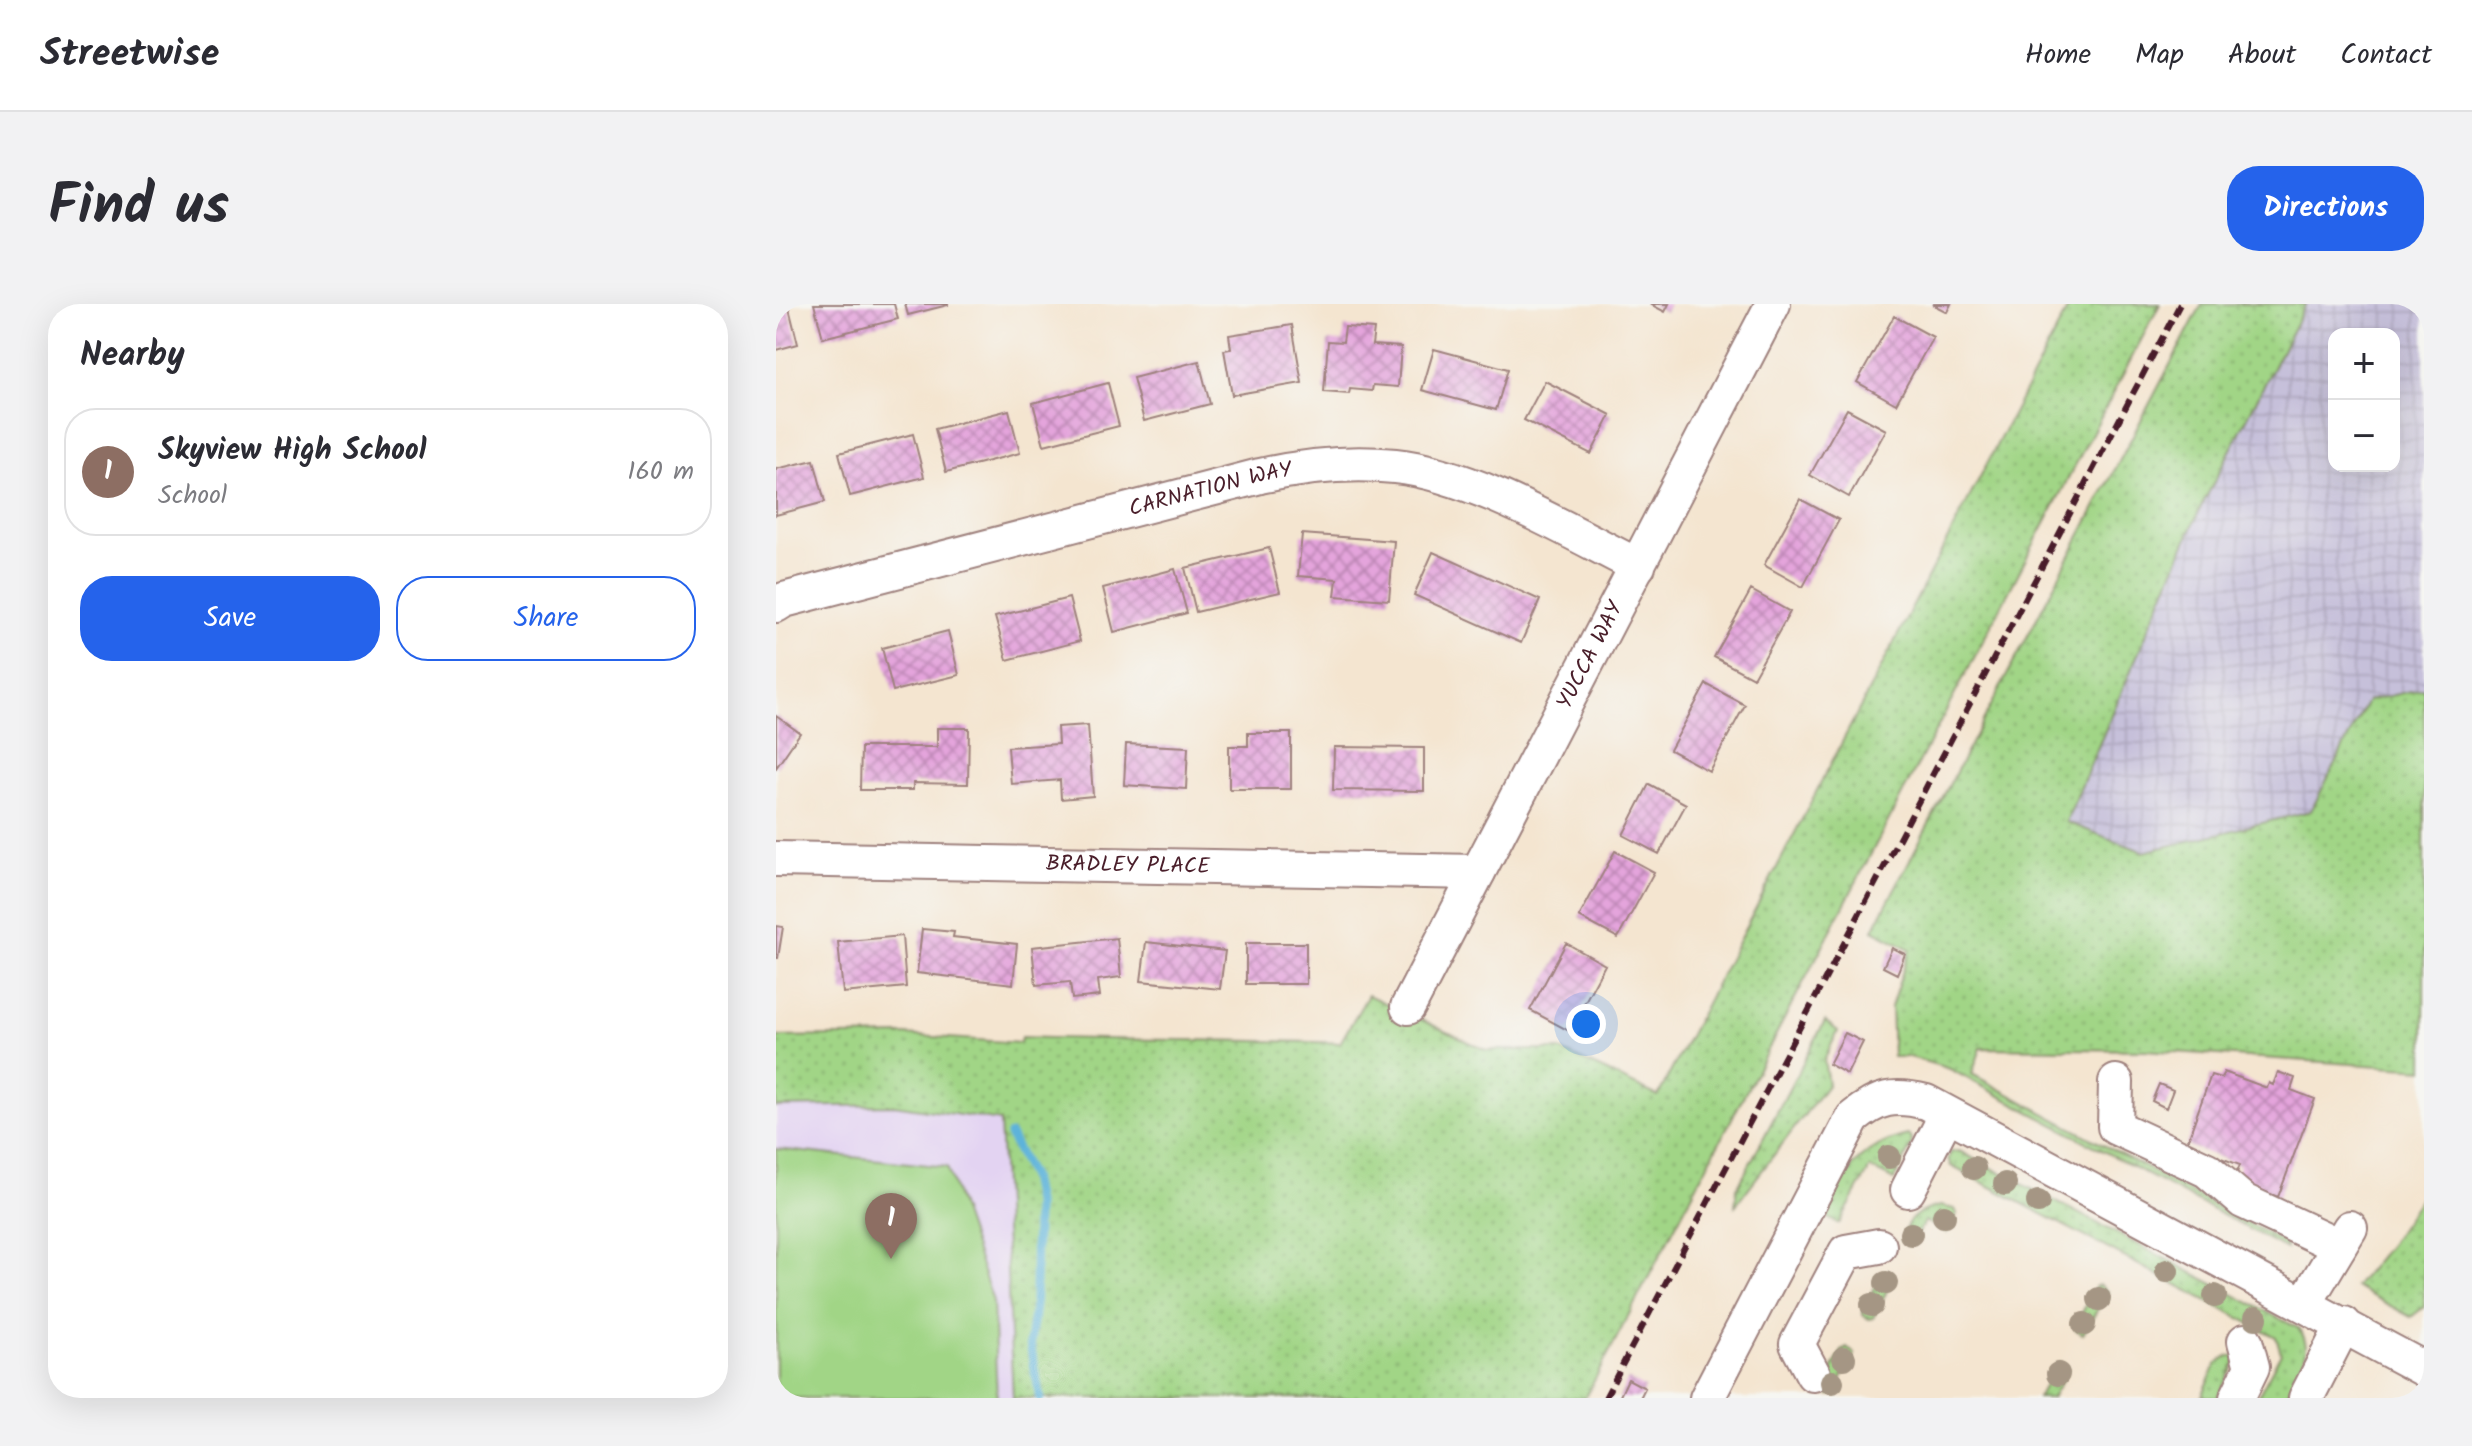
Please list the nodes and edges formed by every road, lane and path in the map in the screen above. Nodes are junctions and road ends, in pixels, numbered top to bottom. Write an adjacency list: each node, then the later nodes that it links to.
1 (1773, 304): 2 (street, YUCCA WAY)
2 (1638, 566): 3 (street, CARNATION WAY); 5 (street, YUCCA WAY)
3 (776, 605)
4 (776, 859): 5 (street, BRADLEY PLACE)
5 (1478, 872): 6 (street, YUCCA WAY)
6 (1408, 1007)
7 (2116, 1082): 11 (street)
8 (1947, 1114): 9 (street); 11 (street); 16 (street)
9 (1908, 1190)
10 (1879, 1246): 15 (street)
11 (2305, 1303): 12 (street)
12 (2344, 1324): 14 (street); 18 (street)
13 (2245, 1341): 17 (street)
14 (2424, 1369)
15 (1813, 1374)
16 (1707, 1398)
17 (2237, 1398)
18 (2306, 1398)

